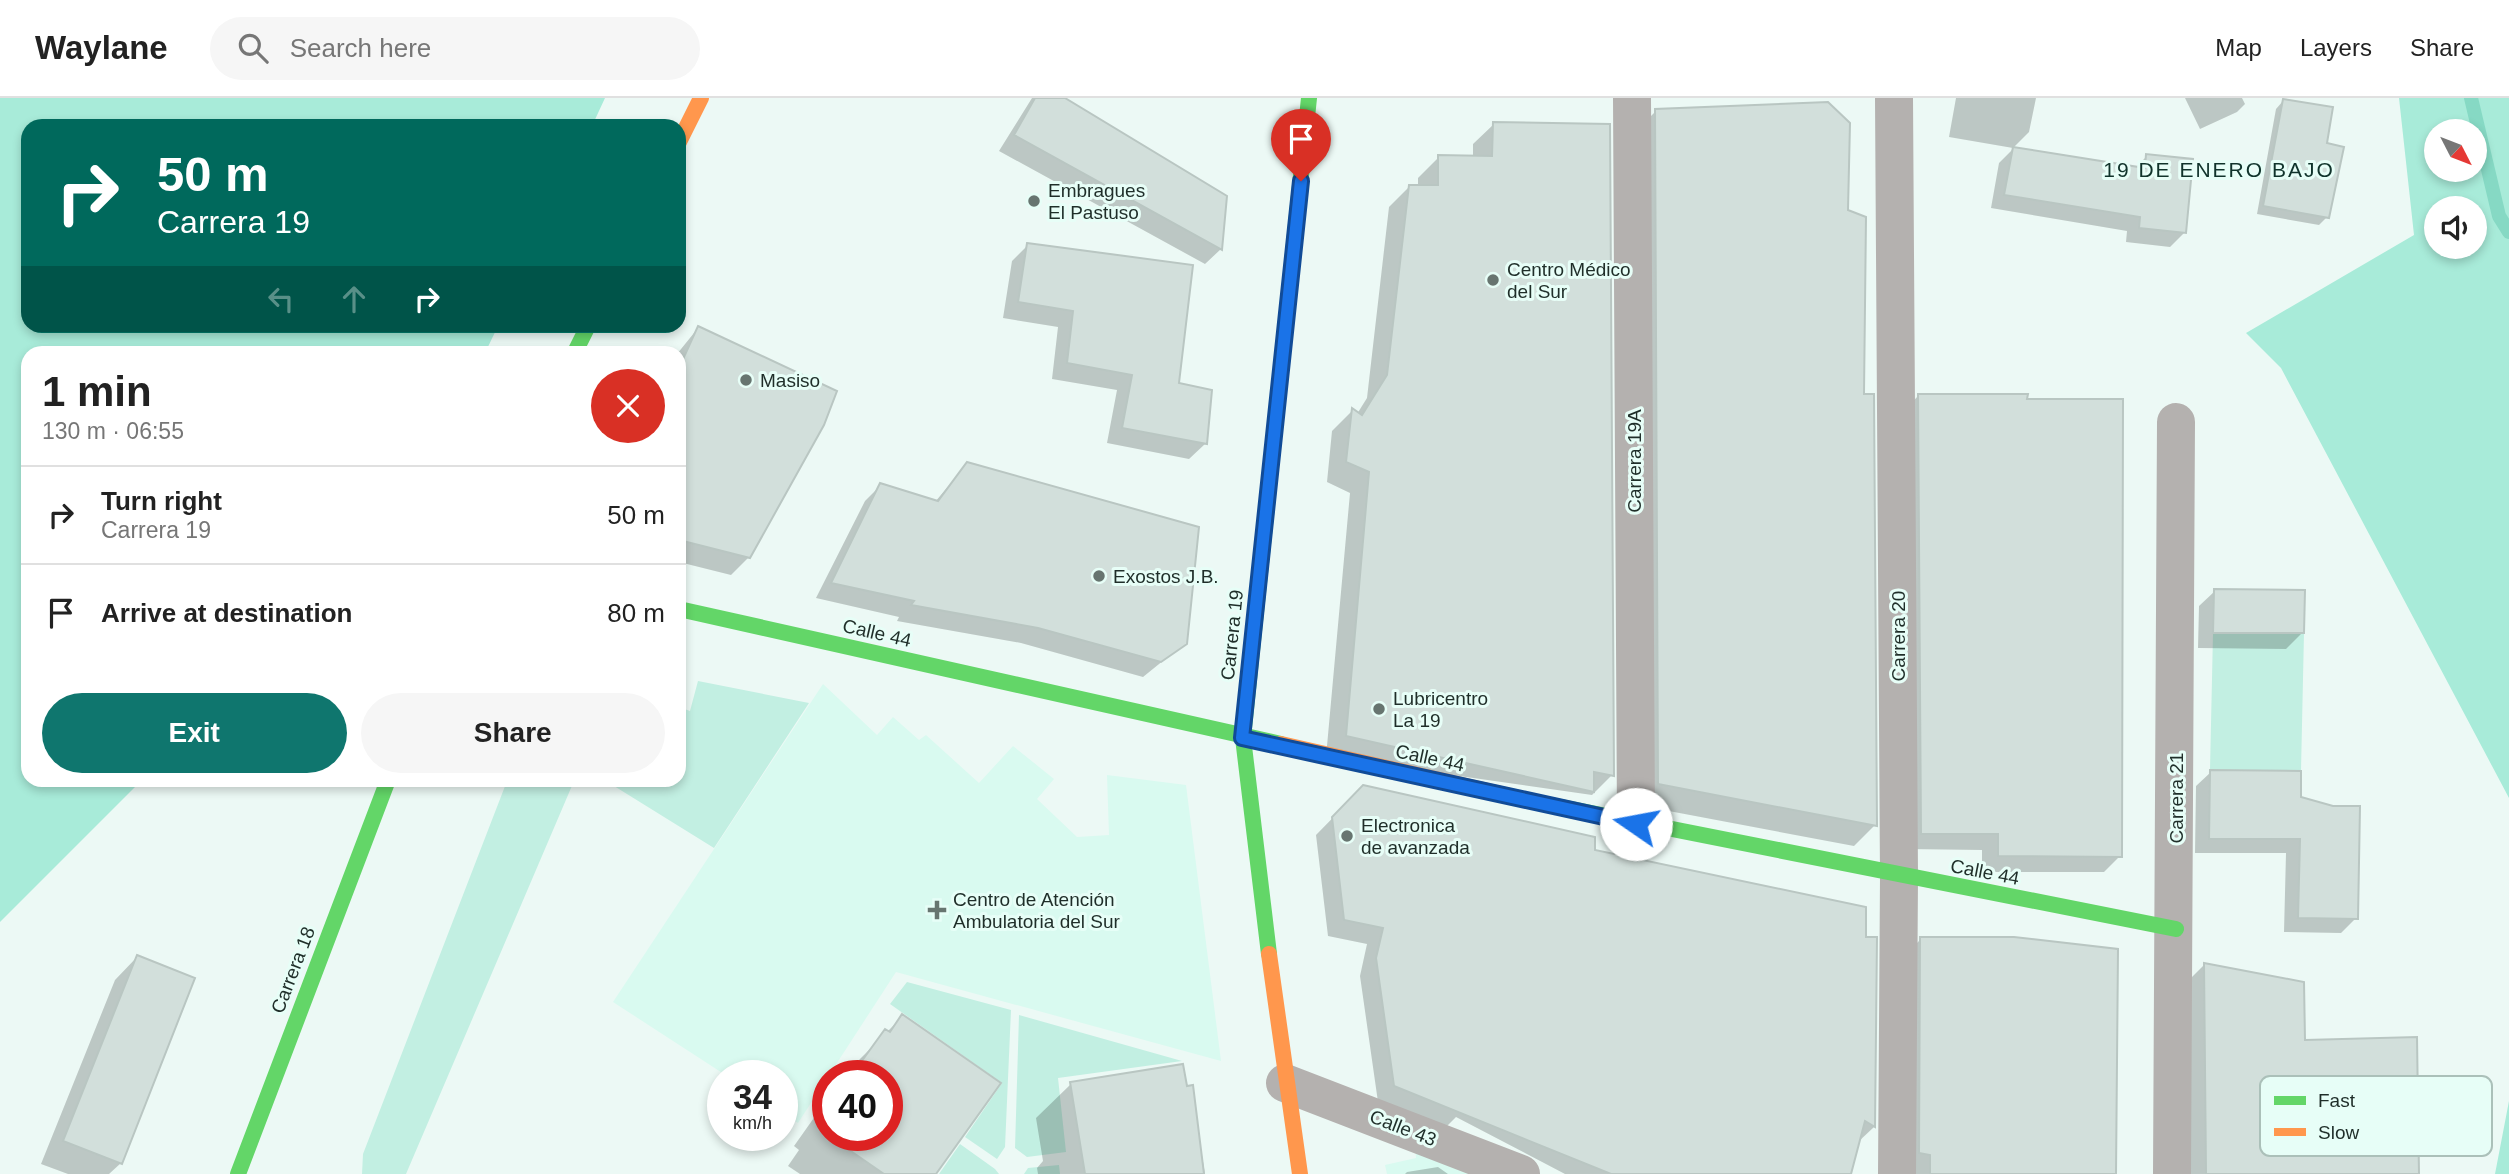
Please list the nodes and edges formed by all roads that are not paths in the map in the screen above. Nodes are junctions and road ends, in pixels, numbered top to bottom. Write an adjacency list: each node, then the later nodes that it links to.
1 (701, 98): 5 (main road)
2 (1309, 98): 8 (main road, Carrera 19)
3 (1632, 98): 10 (street, Carrera 19A)
4 (1894, 98): 11 (street, Carrera 20)
5 (686, 128)
6 (2176, 422): 12 (street, Carrera 21)
7 (686, 611): 8 (main road, Calle 44)
8 (1242, 738): 10 (main road, Calle 44); 13 (main road, Carrera 19)
9 (385, 787): 15 (main road, Carrera 18)
10 (1636, 824): 11 (main road, Calle 44)
11 (1899, 877): 12 (main road, Calle 44); 14 (street, Carrera 20)
12 (2176, 929): 18 (street, Carrera 21)
13 (1285, 1083): 16 (main road, Carrera 19); 17 (street, Calle 43)
14 (1893, 1168)
15 (238, 1174)
16 (1300, 1174)
17 (1521, 1174)
18 (2172, 1174)

